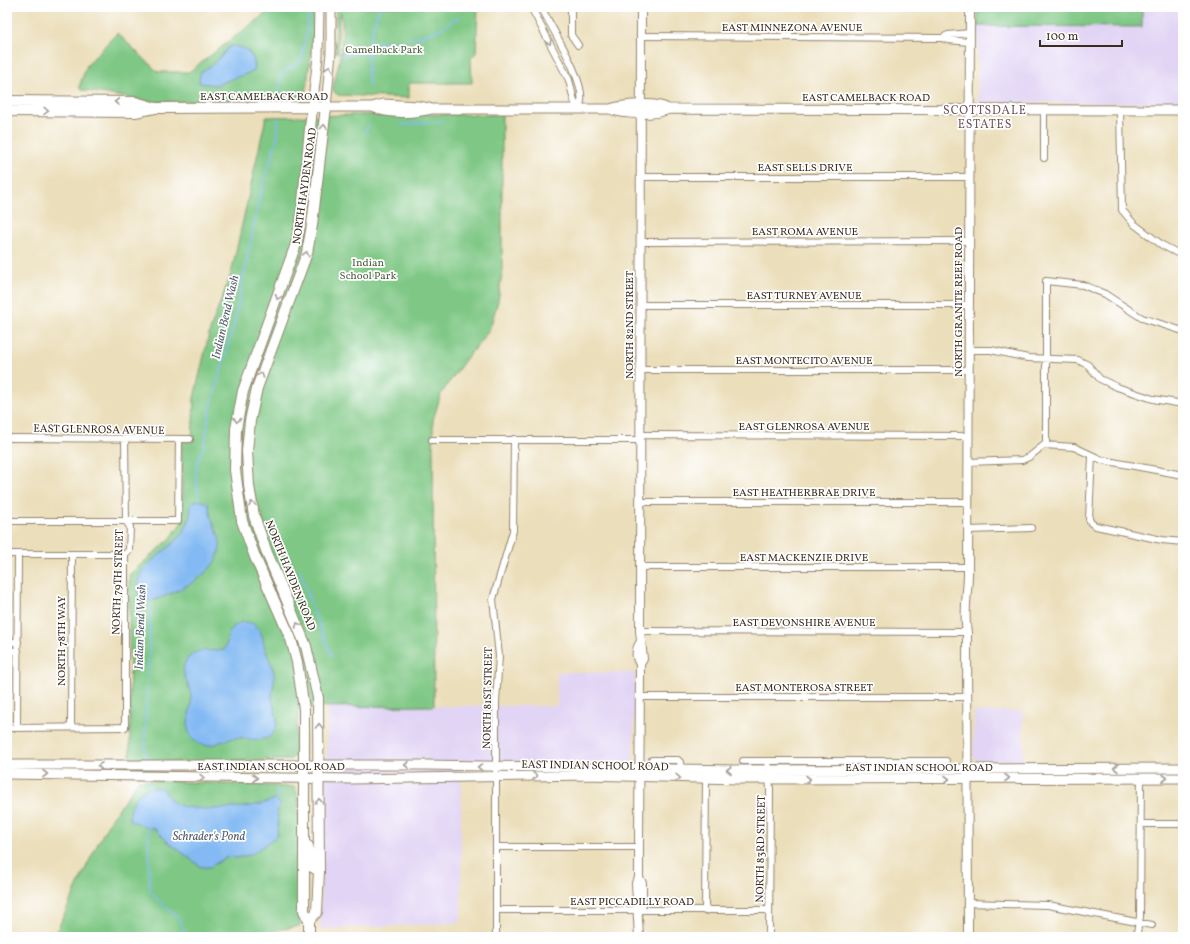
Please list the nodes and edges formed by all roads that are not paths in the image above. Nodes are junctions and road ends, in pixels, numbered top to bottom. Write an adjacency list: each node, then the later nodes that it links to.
1 (318, 7): 16 (main road, NORTH HAYDEN ROAD)
2 (332, 7): 14 (main road, NORTH HAYDEN ROAD, one-way to 2)
3 (531, 7): 20 (street, one-way to 20)
4 (541, 7): 20 (street)
5 (570, 7): 12 (street)
6 (641, 7): 9 (street, NORTH 82ND STREET)
7 (970, 7): 8 (street, NORTH GRANITE REEF ROAD)
8 (970, 33): 10 (street, EAST MINNEZONA AVENUE); 11 (street, NORTH GRANITE REEF ROAD)
9 (641, 36): 10 (street, EAST MINNEZONA AVENUE); 17 (street, NORTH 82ND STREET)
10 (942, 38): 11 (street, EAST MINNEZONA AVENUE)
11 (970, 42): 18 (street, NORTH GRANITE REEF ROAD)
12 (578, 45)
13 (7, 101): 15 (main road, EAST CAMELBACK ROAD, one-way to 13)
14 (326, 107): 16 (main road, EAST CAMELBACK ROAD); 20 (main road, EAST CAMELBACK ROAD); 80 (main road, NORTH HAYDEN ROAD, one-way to 14)
15 (155, 108): 16 (main road, EAST CAMELBACK ROAD); 23 (main road, EAST CAMELBACK ROAD, one-way to 15)
16 (312, 108): 79 (main road, NORTH HAYDEN ROAD, one-way to 79)
17 (641, 109): 18 (main road, EAST CAMELBACK ROAD); 20 (main road, EAST CAMELBACK ROAD); 25 (street, NORTH 82ND STREET)
18 (970, 109): 19 (main road, EAST CAMELBACK ROAD); 26 (street, NORTH GRANITE REEF ROAD)
19 (1044, 109): 21 (main road, EAST CAMELBACK ROAD); 24 (street)
20 (578, 110)
21 (1120, 110): 22 (main road, EAST CAMELBACK ROAD); 29 (street)
22 (1183, 110)
23 (7, 111)
24 (1044, 158)
25 (640, 177): 26 (street, EAST SELLS DRIVE); 28 (street, NORTH 82ND STREET)
26 (970, 177): 27 (street, NORTH GRANITE REEF ROAD)
27 (969, 241): 28 (street, EAST ROMA AVENUE); 31 (street, NORTH GRANITE REEF ROAD)
28 (640, 242): 30 (street, NORTH 82ND STREET)
29 (1183, 256)
30 (640, 305): 31 (street, EAST TURNEY AVENUE); 35 (street, NORTH 82ND STREET)
31 (969, 305): 33 (street, NORTH GRANITE REEF ROAD)
32 (1183, 330): 34 (street)
33 (969, 350): 34 (street); 36 (street, NORTH GRANITE REEF ROAD)
34 (1046, 359): 37 (street); 46 (street)
35 (640, 370): 36 (street, EAST MONTECITO AVENUE); 40 (street, NORTH 82ND STREET)
36 (968, 370): 38 (street, NORTH GRANITE REEF ROAD)
37 (1183, 404)
38 (968, 436): 40 (street, EAST GLENROSA AVENUE); 48 (street, NORTH GRANITE REEF ROAD)
39 (7, 438): 41 (street, EAST GLENROSA AVENUE)
40 (640, 438): 42 (street, EAST GLENROSA AVENUE); 50 (street, NORTH 82ND STREET)
41 (125, 439): 43 (street, EAST GLENROSA AVENUE); 53 (street, NORTH 79TH STREET)
42 (514, 439): 45 (street, EAST GLENROSA AVENUE); 85 (street, NORTH 81ST STREET)
43 (179, 440): 44 (street, EAST GLENROSA AVENUE); 53 (street)
44 (190, 440)
45 (432, 440)
46 (1046, 445): 47 (street); 48 (street)
47 (1092, 456): 49 (street); 56 (street)
48 (968, 462): 51 (street, NORTH GRANITE REEF ROAD)
49 (1183, 475)
50 (640, 502): 51 (street, EAST HEATHERBRAE DRIVE); 61 (street, NORTH 82ND STREET)
51 (968, 502): 55 (street, NORTH GRANITE REEF ROAD)
52 (7, 521): 53 (street)
53 (126, 521): 60 (street, NORTH 79TH STREET)
54 (1031, 528): 55 (street)
55 (968, 530): 62 (street, NORTH GRANITE REEF ROAD)
56 (1183, 542)
57 (7, 554): 58 (street)
58 (18, 554): 59 (street); 66 (street)
59 (72, 554): 60 (street); 72 (street, NORTH 78TH WAY)
60 (125, 554): 72 (street, NORTH 79TH STREET)
61 (640, 567): 62 (street, EAST MACKENZIE DRIVE); 63 (street, NORTH 82ND STREET)
62 (968, 567): 64 (street, NORTH GRANITE REEF ROAD)
63 (640, 631): 64 (street, EAST DEVONSHIRE AVENUE); 69 (street, NORTH 82ND STREET)
64 (968, 632): 70 (street, NORTH GRANITE REEF ROAD)
65 (7, 642): 66 (street)
66 (18, 642): 68 (street)
67 (7, 651): 68 (street)
68 (18, 651): 71 (street)
69 (640, 697): 70 (street, EAST MONTEROSA STREET); 86 (street, NORTH 82ND STREET)
70 (968, 697): 89 (street, NORTH GRANITE REEF ROAD)
71 (17, 727): 72 (street); 73 (street)
72 (71, 727)
73 (7, 728)
74 (652, 760): 83 (street, EAST INDIAN SCHOOL ROAD)
75 (743, 761): 76 (street, EAST INDIAN SCHOOL ROAD)
76 (767, 761): 81 (street, EAST INDIAN SCHOOL ROAD); 90 (street, NORTH 83RD STREET)
77 (946, 761): 81 (street, EAST INDIAN SCHOOL ROAD)
78 (7, 765): 84 (main road, EAST INDIAN SCHOOL ROAD, one-way to 78)
79 (304, 765): 80 (main road, EAST INDIAN SCHOOL ROAD); 84 (main road, EAST INDIAN SCHOOL ROAD); 91 (main road, NORTH HAYDEN ROAD)
80 (319, 765): 85 (main road, EAST INDIAN SCHOOL ROAD, one-way to 80); 92 (main road, NORTH HAYDEN ROAD)
81 (938, 765): 89 (main road, EAST INDIAN SCHOOL ROAD); 90 (main road, EAST INDIAN SCHOOL ROAD)
82 (1183, 768): 89 (main road, EAST INDIAN SCHOOL ROAD, one-way to 89)
83 (681, 770): 86 (main road, EAST INDIAN SCHOOL ROAD); 88 (main road, EAST INDIAN SCHOOL ROAD)
84 (139, 771): 87 (main road, EAST INDIAN SCHOOL ROAD, one-way to 84); 91 (main road, EAST INDIAN SCHOOL ROAD, one-way to 91)
85 (496, 772): 86 (main road, EAST INDIAN SCHOOL ROAD); 92 (main road, EAST INDIAN SCHOOL ROAD); 98 (street, NORTH 81ST STREET)
86 (639, 773): 88 (main road, EAST INDIAN SCHOOL ROAD, one-way to 88); 99 (street, NORTH 82ND STREET)
87 (7, 774)
88 (706, 774): 90 (main road, EAST INDIAN SCHOOL ROAD); 105 (street)
89 (968, 774): 90 (main road, EAST INDIAN SCHOOL ROAD, one-way to 89); 93 (main road, EAST INDIAN SCHOOL ROAD, one-way to 93); 101 (street, NORTH GRANITE REEF ROAD)
90 (769, 775): 103 (street, NORTH 83RD STREET)
91 (304, 778): 92 (main road, EAST INDIAN SCHOOL ROAD); 97 (main road, NORTH HAYDEN ROAD)
92 (319, 778): 100 (main road, NORTH HAYDEN ROAD, one-way to 92)
93 (1141, 778): 94 (main road, EAST INDIAN SCHOOL ROAD, one-way to 94); 95 (street)
94 (1183, 778)
95 (1141, 824): 96 (street); 107 (street)
96 (1183, 824)
97 (303, 831): 100 (main road); 106 (main road, NORTH HAYDEN ROAD)
98 (496, 847): 99 (street); 102 (street, NORTH 81ST STREET)
99 (639, 847): 104 (street, NORTH 82ND STREET)
100 (319, 871): 106 (main road, NORTH HAYDEN ROAD)
101 (968, 903): 107 (street); 113 (street, NORTH GRANITE REEF ROAD)
102 (496, 910): 104 (street, EAST PICCADILLY ROAD); 110 (street, NORTH 81ST STREET)
103 (769, 910): 105 (street, EAST PICCADILLY ROAD); 112 (street, NORTH 83RD STREET)
104 (639, 911): 105 (street, EAST PICCADILLY ROAD); 111 (street, NORTH 82ND STREET)
105 (705, 911)
106 (310, 920): 109 (main road, NORTH HAYDEN ROAD)
107 (1139, 923): 108 (street); 114 (street)
108 (1152, 925)
109 (309, 937)
110 (496, 937)
111 (639, 937)
112 (769, 937)
113 (968, 937)
114 (1136, 937)

